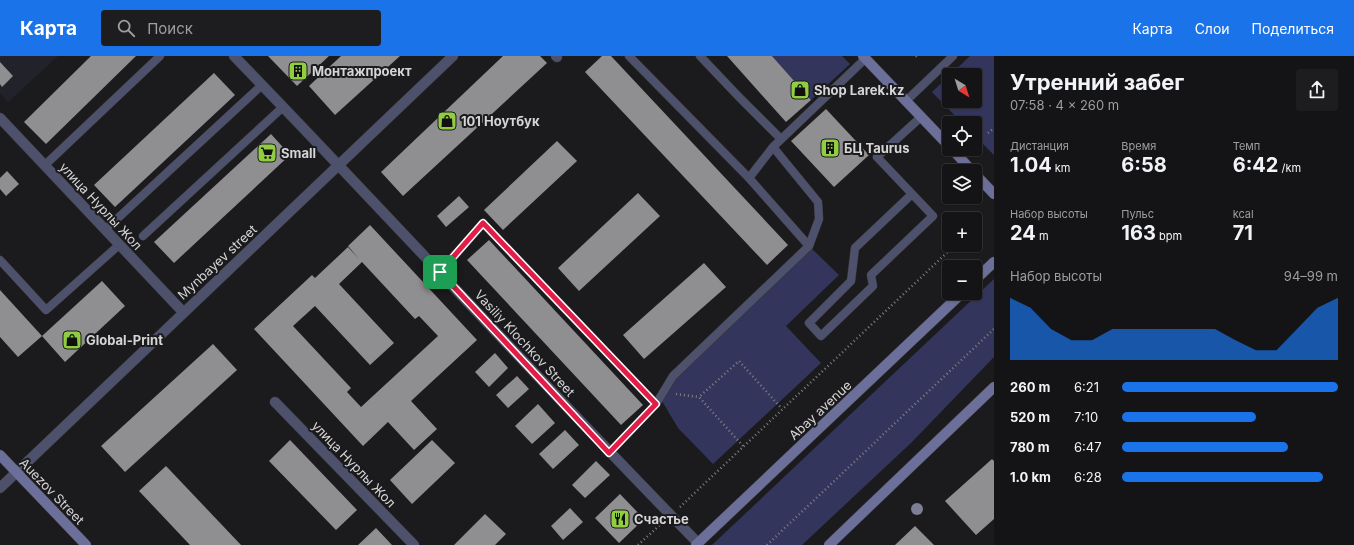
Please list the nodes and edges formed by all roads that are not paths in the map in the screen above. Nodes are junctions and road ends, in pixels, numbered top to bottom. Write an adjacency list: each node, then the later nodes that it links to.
1 (160, 56): 19 (lane)
2 (234, 56): 8 (street, Vasiliy Klochkov Street)
3 (453, 56): 17 (street, Mynbayev street)
4 (629, 56): 20 (lane)
5 (700, 56): 13 (lane)
6 (953, 56): 9 (lane)
7 (864, 57): 9 (main road); 13 (lane)
8 (262, 85): 10 (street, Vasiliy Klochkov Street); 24 (lane)
9 (906, 101): 11 (main road)
10 (283, 107): 17 (street, Vasiliy Klochkov Street); 25 (lane)
11 (921, 117): 14 (main road); 22 (lane)
12 (0, 118): 19 (street, улица Нурлы Жол)
13 (781, 139): 15 (lane)
14 (942, 139)
15 (773, 147): 20 (lane); 27 (lane)
16 (958, 156): 18 (main road)
17 (339, 164): 30 (street, Vasiliy Klochkov Street); 33 (street, Mynbayev street)
18 (966, 164)
19 (45, 165): 24 (street, улица Нурлы Жол)
20 (748, 178): 27 (lane)
21 (982, 181): 23 (main road)
22 (912, 194): 22 (lane)
23 (994, 194)
24 (105, 230): 26 (street, улица Нурлы Жол)
25 (143, 236)
26 (119, 245): 28 (lane); 33 (street, улица Нурлы Жол)
27 (809, 246): 36 (lane)
28 (0, 260)
29 (994, 262): 31 (main road)
30 (440, 272): 36 (lane); 37 (street, Vasiliy Klochkov Street)
31 (982, 273)
32 (955, 300): 41 (main road, Abay avenue)
33 (183, 312): 39 (street, Mynbayev street)
34 (994, 387): 44 (main road)
35 (275, 402): 43 (street, улица Нурлы Жол)
36 (656, 404): 37 (lane)
37 (609, 453): 41 (street, Vasiliy Klochkov Street)
38 (0, 455): 39 (main road, Auezov Street)
39 (16, 472): 40 (street, Mynbayev street); 42 (main road, Auezov Street)
40 (0, 488)
41 (697, 544)
42 (86, 545)
43 (414, 545)
44 (828, 545)

